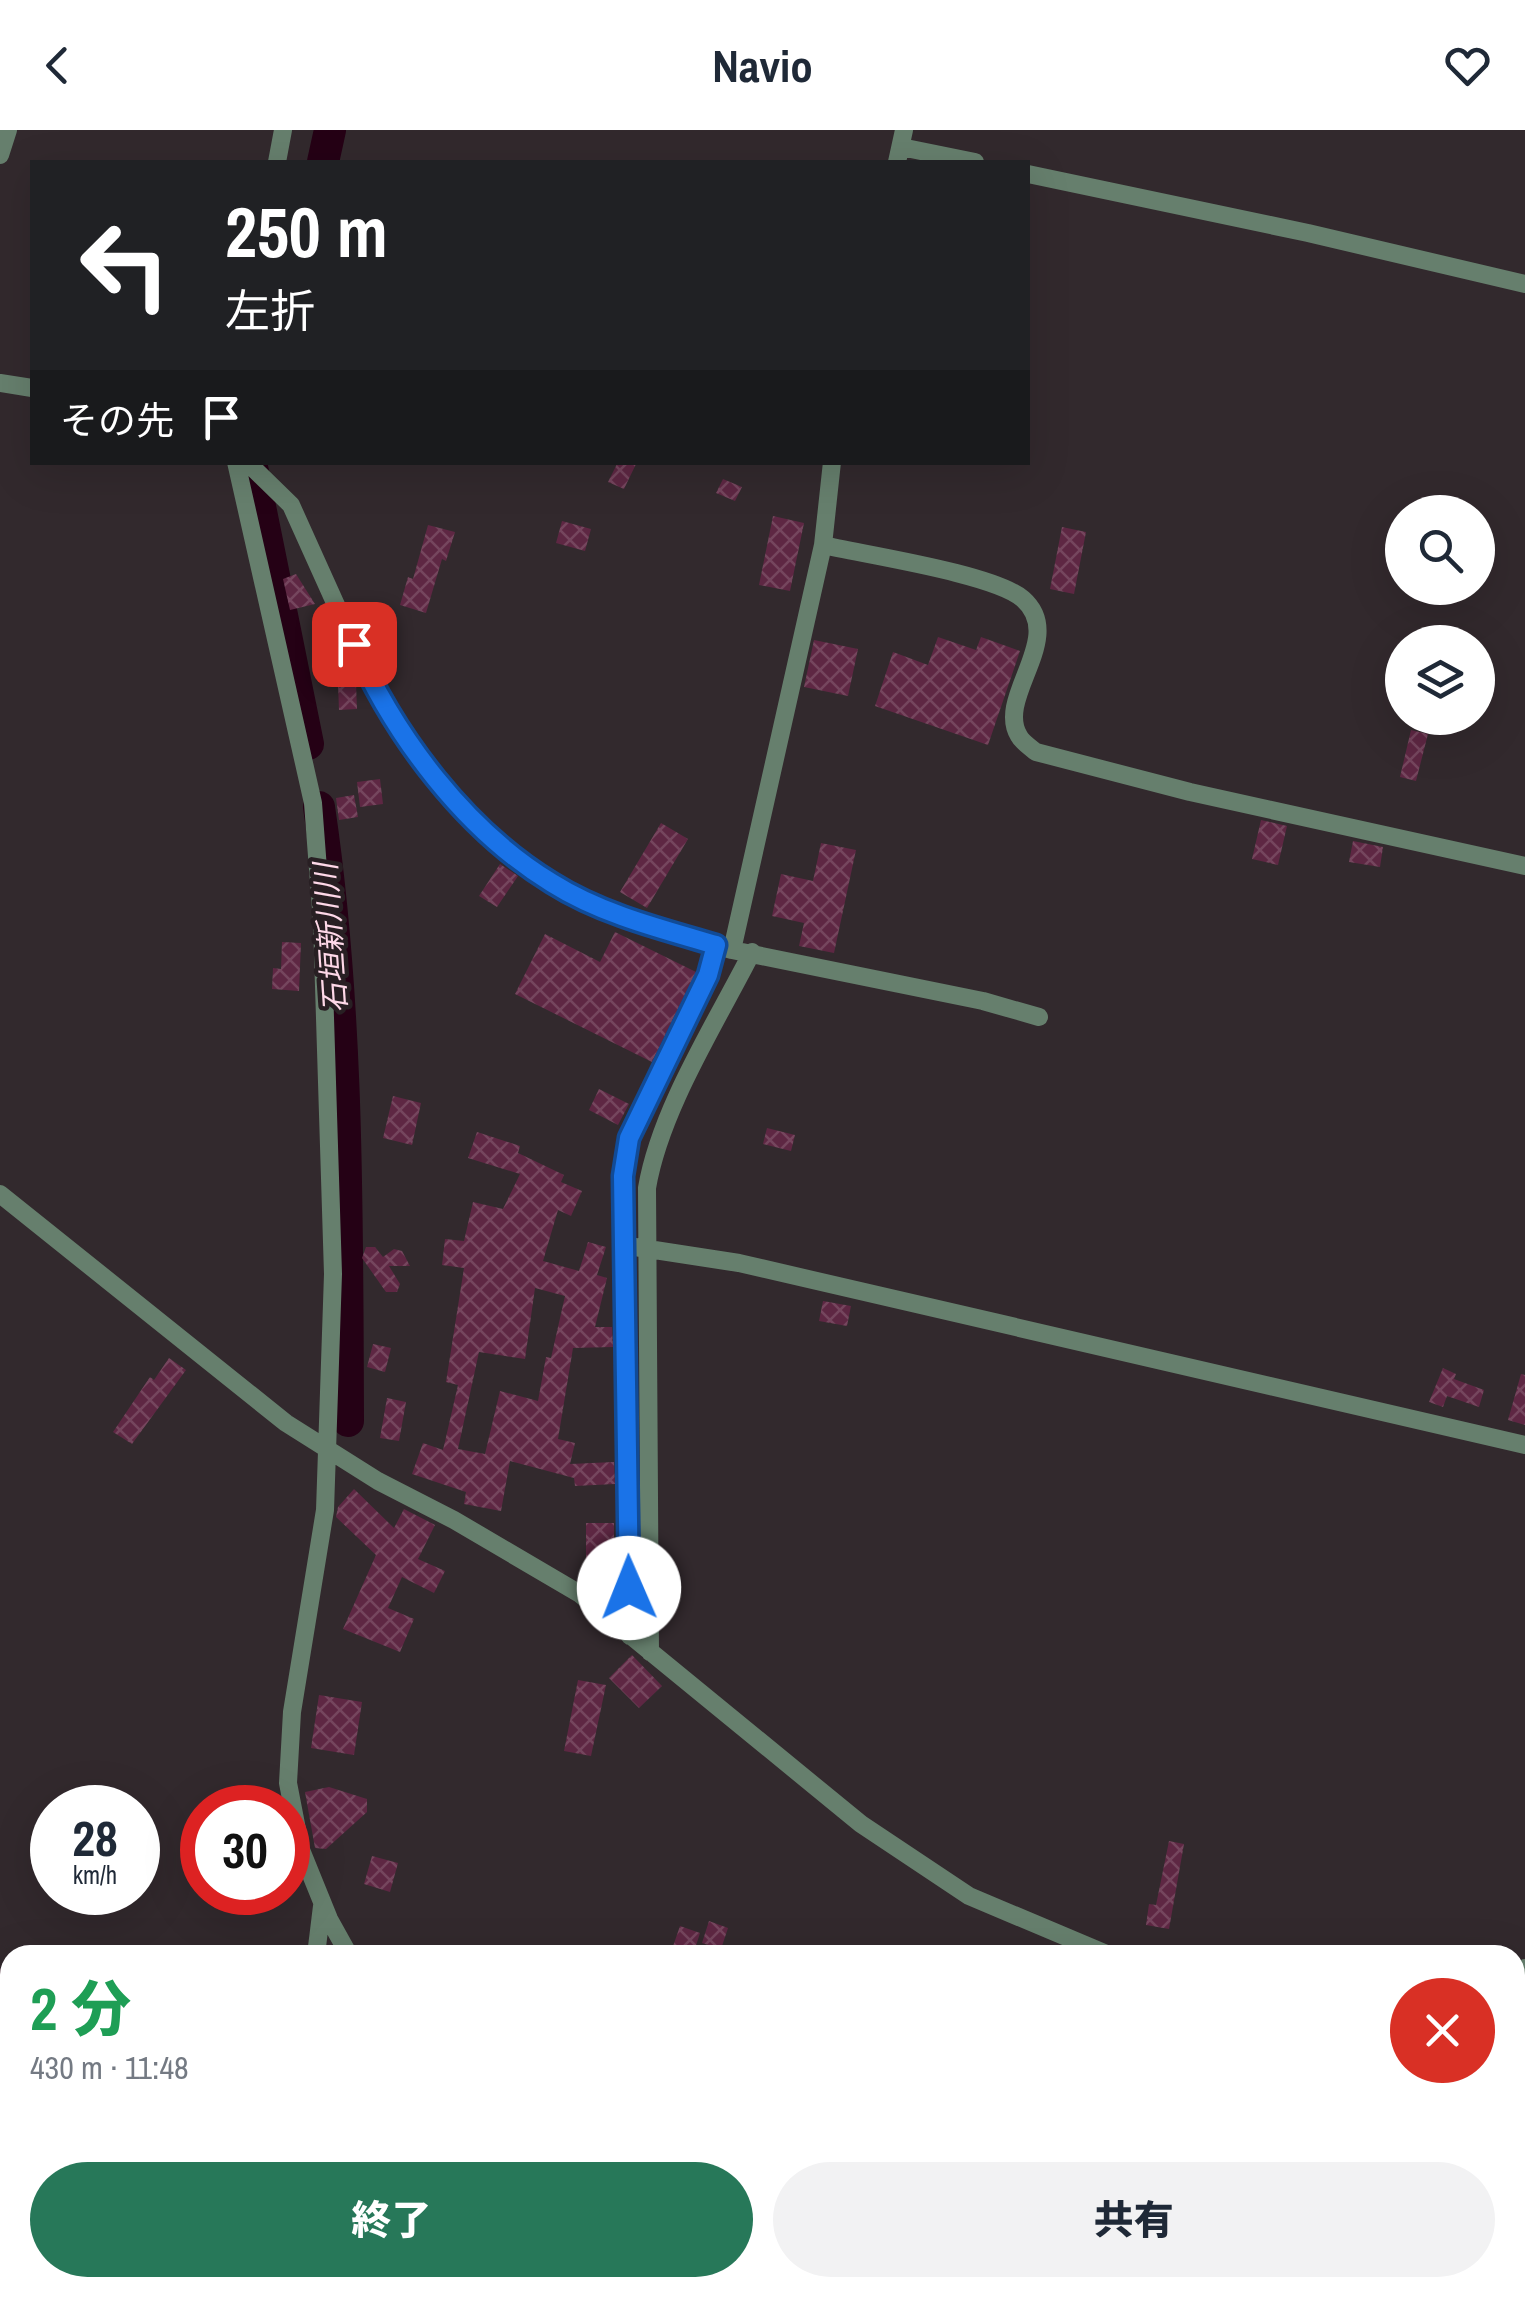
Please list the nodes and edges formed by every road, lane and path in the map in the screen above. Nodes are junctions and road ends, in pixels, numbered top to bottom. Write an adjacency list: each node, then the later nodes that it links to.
1 (8, 130): 4 (street)
2 (283, 130): 5 (street)
3 (901, 146): 6 (street)
4 (0, 155)
5 (277, 160)
6 (967, 160)
7 (1030, 174): 8 (street)
8 (1525, 284)
9 (0, 383): 10 (street)
10 (30, 388)
11 (237, 465): 23 (street)
12 (250, 465): 16 (street)
13 (832, 465): 14 (street)
14 (823, 545): 15 (street); 16 (street)
15 (1525, 866)
16 (724, 948): 17 (street); 20 (street)
17 (752, 952): 18 (street); 21 (street)
18 (1039, 1017)
19 (0, 1194): 23 (street)
20 (622, 1245): 21 (street); 24 (street)
21 (647, 1247): 22 (street); 25 (street)
22 (1525, 1445)
23 (328, 1450): 24 (street); 26 (street)
24 (630, 1636): 25 (street)
25 (650, 1652): 29 (street)
26 (322, 1901): 27 (street); 28 (street)
27 (317, 1945)
28 (344, 1945)
29 (1084, 1945)

